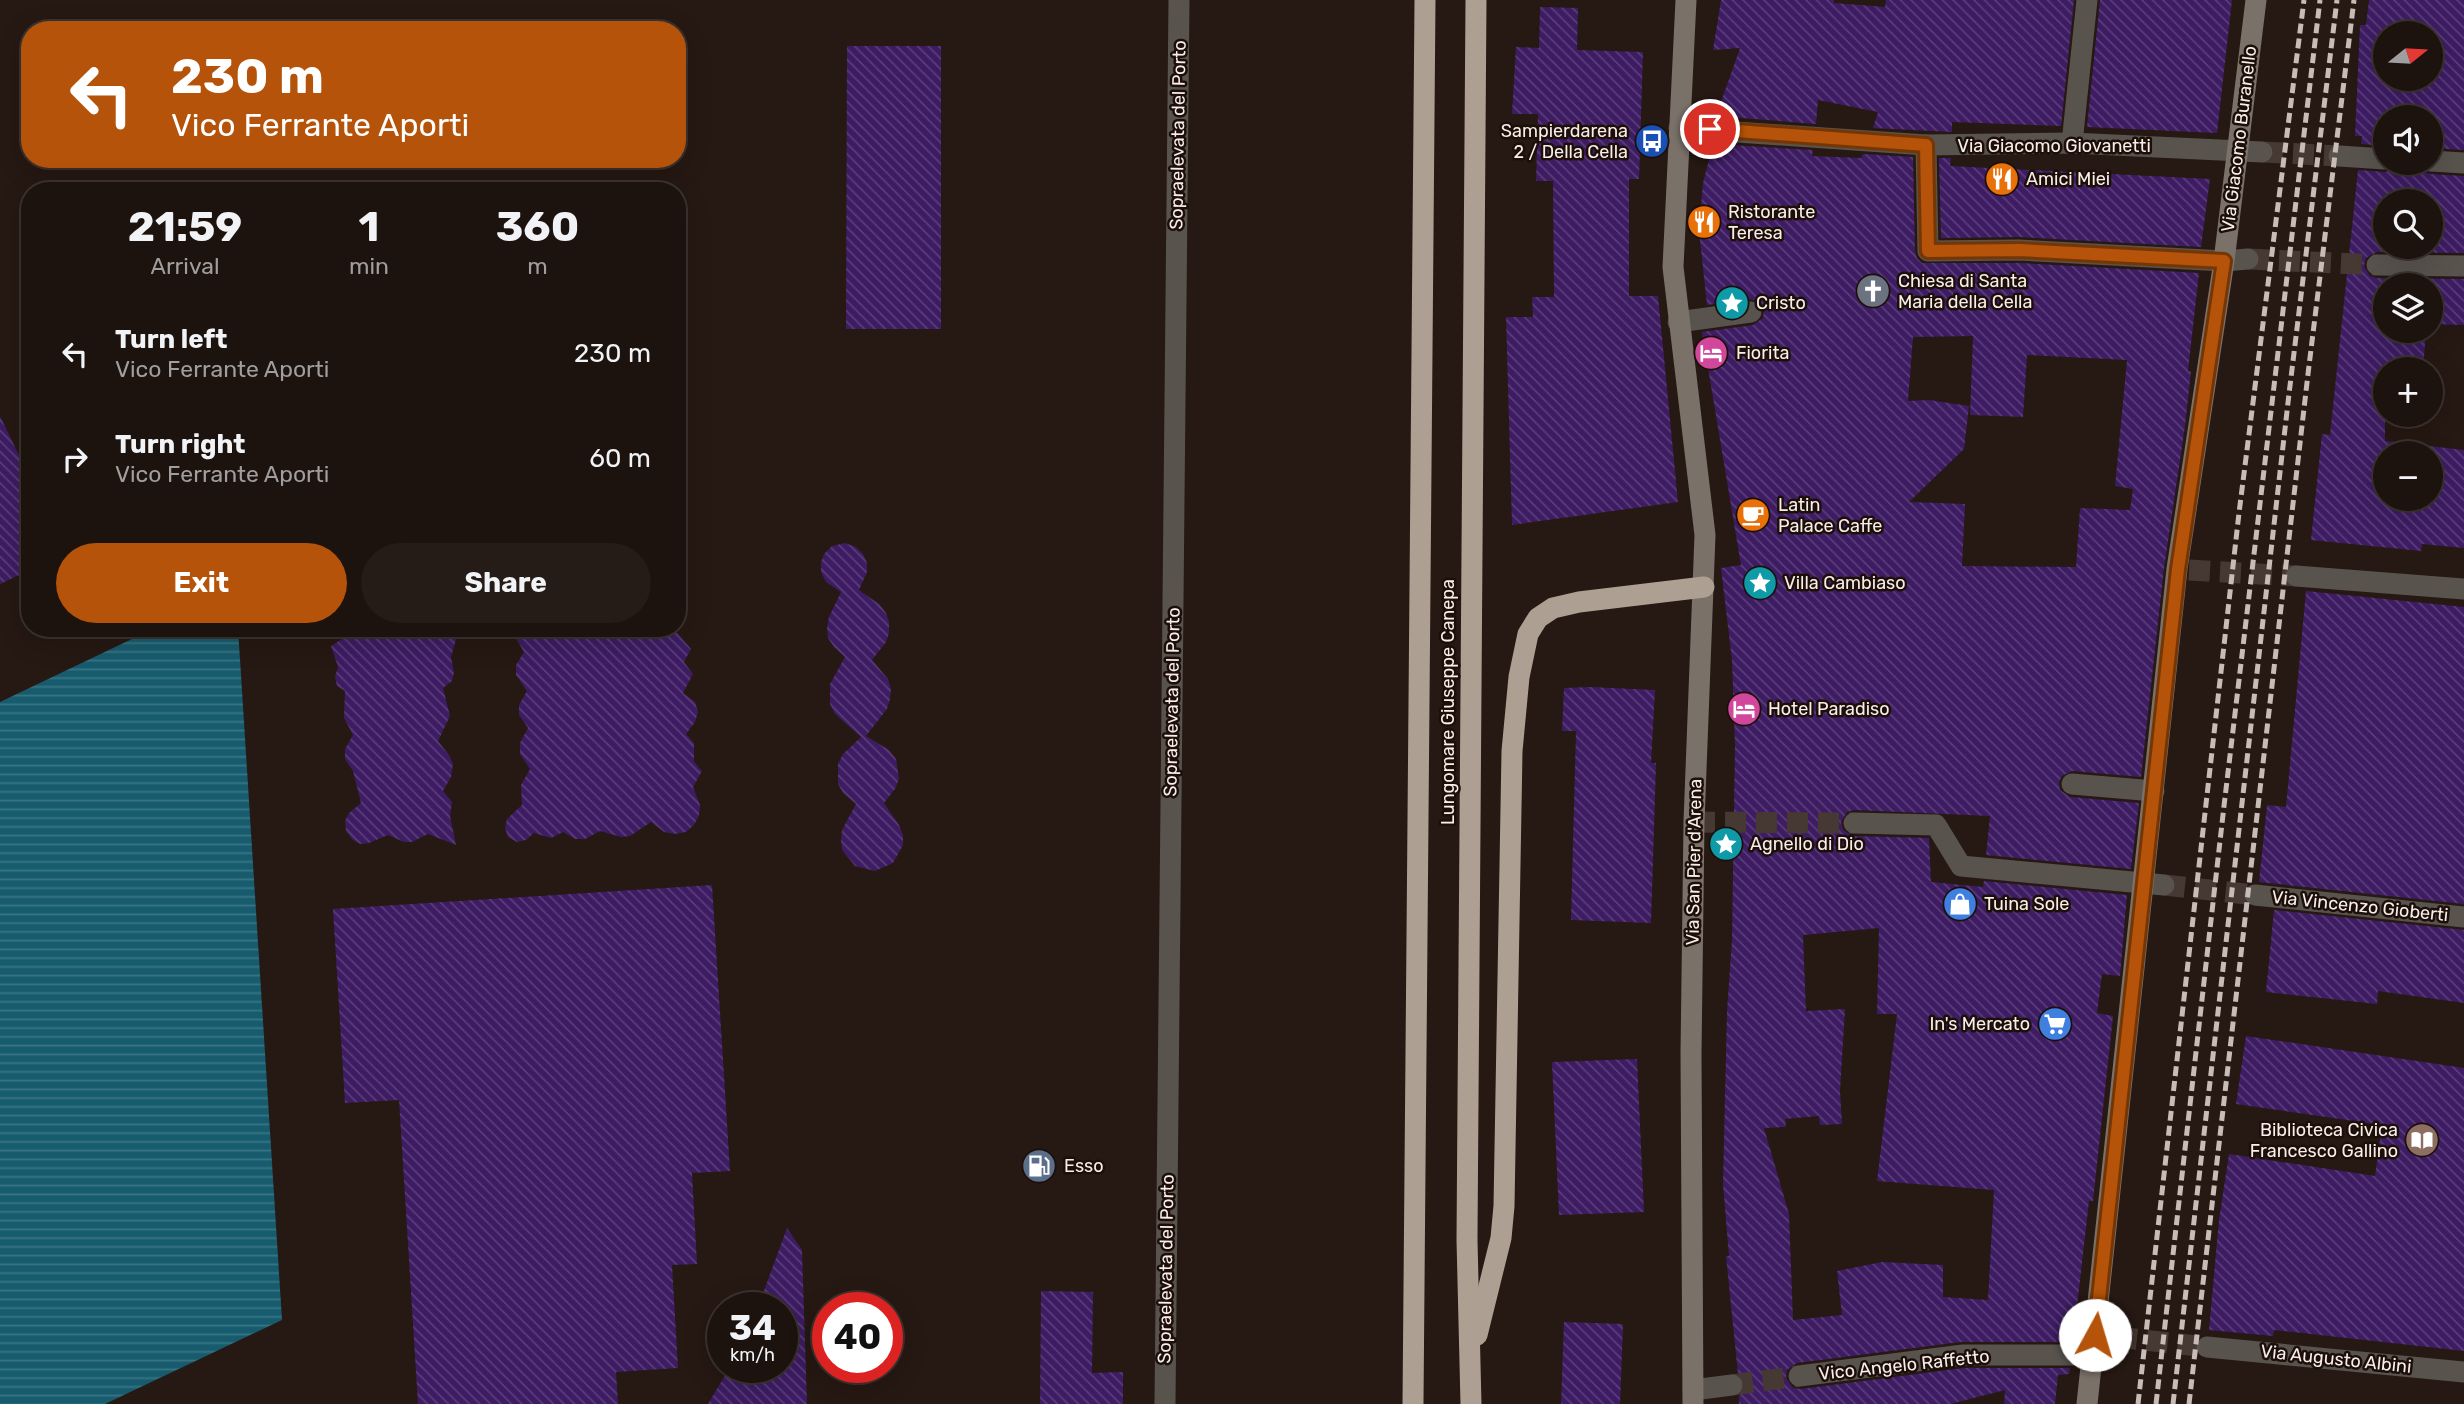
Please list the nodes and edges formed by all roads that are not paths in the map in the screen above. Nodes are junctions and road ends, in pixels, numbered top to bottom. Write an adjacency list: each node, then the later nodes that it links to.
1 (1179, 0): 39 (street, Sopraelevata del Porto)
2 (1425, 0): 40 (highway, Lungomare Giuseppe Canepa)
3 (1476, 0): 34 (highway, Lungomare Giuseppe Canepa)
4 (1686, 0): 7 (street, Via San Pier d'Arena)
5 (2087, 0): 8 (street)
6 (2256, 0): 10 (street, Via Giacomo Buranello)
7 (1679, 128): 9 (street, Via Giacomo Giovanetti); 21 (street, Via San Pier d'Arena)
8 (2071, 143): 9 (street, Via Giacomo Giovanetti); 10 (street, Via Giacomo Giovanetti)
9 (1926, 145): 17 (street)
10 (2238, 151): 11 (street, Via Giacomo Giovanetti); 17 (street, Via Giacomo Buranello)
11 (2262, 152)
12 (2339, 156): 13 (street)
13 (2373, 158)
14 (2443, 162): 15 (street)
15 (2464, 163)
16 (2248, 260): 17 (street)
17 (2224, 261): 26 (street, Via Giacomo Buranello)
18 (2377, 265): 19 (street)
19 (2464, 266)
20 (1751, 312): 21 (street)
21 (1678, 322): 23 (street, Via San Pier d'Arena)
22 (2296, 576): 24 (street)
23 (1704, 587): 34 (highway); 38 (street, Via San Pier d'Arena)
24 (2464, 589)
25 (2072, 784): 26 (street)
26 (2154, 791): 28 (street, Via Giacomo Buranello)
27 (1854, 823): 28 (street)
28 (2142, 882): 29 (street); 32 (street, Via Giacomo Buranello)
29 (2164, 885)
30 (2255, 895): 31 (street, Via Vincenzo Gioberti)
31 (2464, 917)
32 (2101, 1342): 36 (street, Vico Angelo Raffetto); 42 (street, Via Giacomo Buranello)
33 (2207, 1347): 35 (street, Via Augusto Albini)
34 (1471, 1358): 41 (highway, Lungomare Giuseppe Canepa)
35 (2464, 1372)
36 (1799, 1376)
37 (1732, 1385): 38 (street)
38 (1693, 1397)
39 (1165, 1404)
40 (1413, 1404)
41 (1471, 1404)
42 (2087, 1404)

